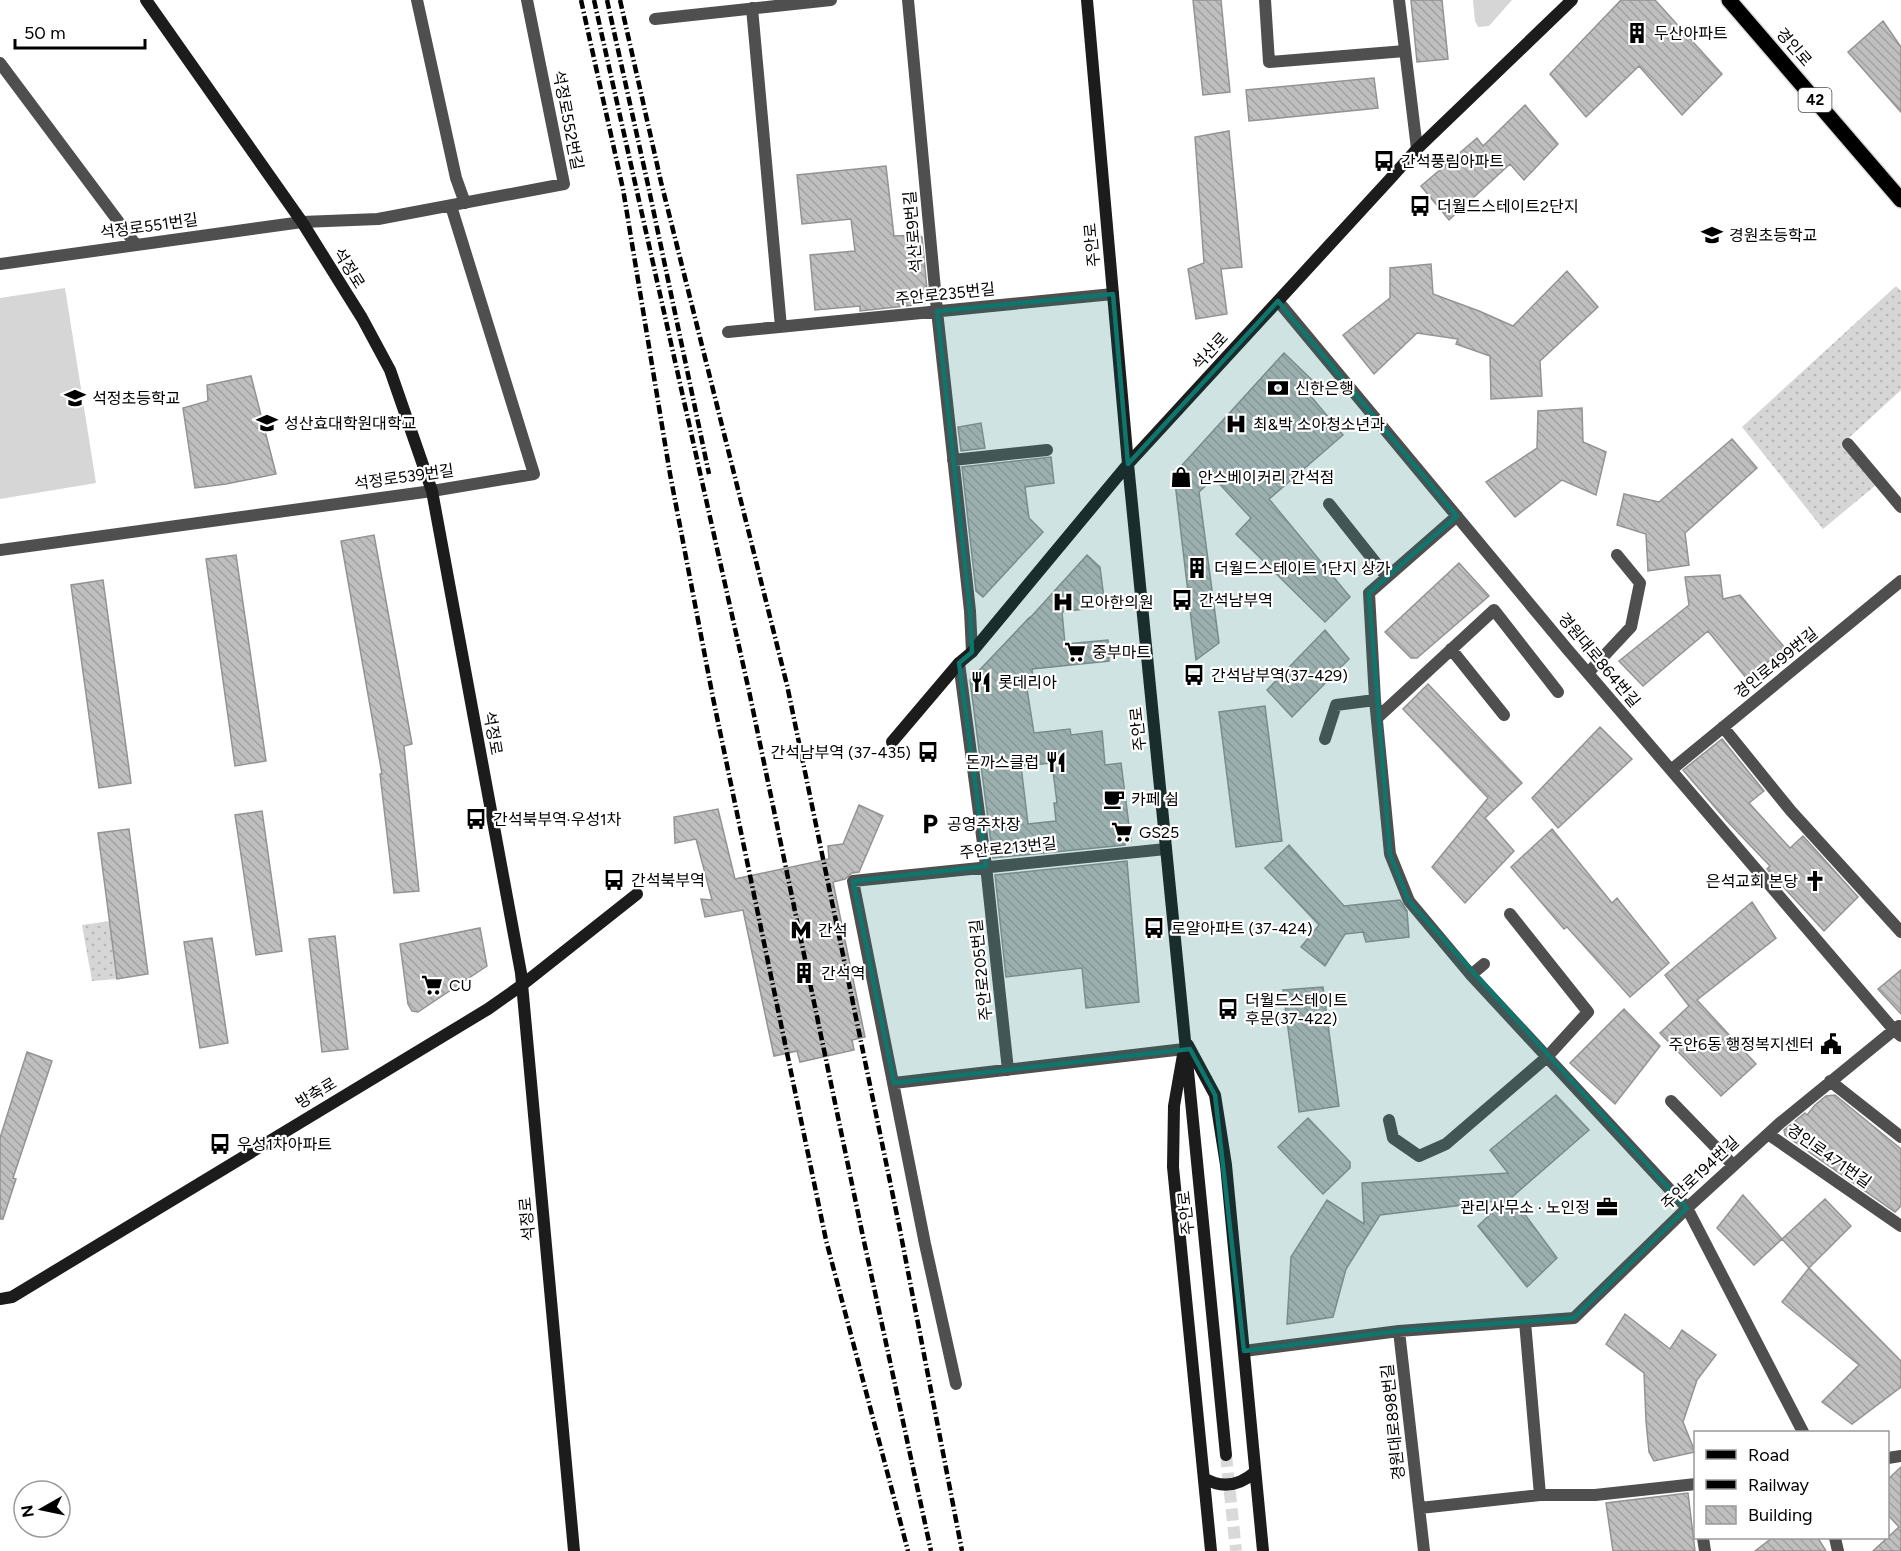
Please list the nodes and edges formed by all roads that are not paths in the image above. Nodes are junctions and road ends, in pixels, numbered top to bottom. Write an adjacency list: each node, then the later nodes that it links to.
1 (146, 0): 19 (main road, 석정로)
2 (417, 0): 17 (street)
3 (527, 0): 17 (street, 석정로552번길)
4 (831, 0): 11 (street)
5 (908, 0): 24 (street, 석산로9번길)
6 (1087, 0): 22 (main road, 주안로)
7 (1265, 0): 13 (street)
8 (1399, 0): 13 (street)
9 (1572, 0): 15 (main road, 석산로)
10 (1729, 0): 16 (main road, 경인로 / 42)
11 (752, 9): 12 (street); 25 (street)
12 (654, 19)
13 (1405, 51): 15 (street)
14 (0, 63): 20 (street)
15 (1417, 149): 23 (main road, 석산로)
16 (1901, 200)
17 (465, 203): 18 (street, 석정로552번길)
18 (451, 206): 19 (street, 석정로552번길); 31 (street, 석정로539번길)
19 (302, 222): 20 (street, 석정로551번길); 31 (main road, 석정로)
20 (136, 245): 21 (street, 석정로551번길)
21 (0, 264)
22 (1113, 294): 24 (street, 주안로235번길); 30 (main road, 주안로)
23 (1278, 301): 30 (main road, 석산로); 34 (street, 경원대로864번길)
24 (937, 311): 25 (street, 주안로235번길); 29 (street, 석산로9번길)
25 (781, 327): 26 (street, 주안로235번길)
26 (728, 332)
27 (1848, 444): 33 (street)
28 (1047, 450): 29 (street)
29 (953, 460): 40 (street, 석산로9번길)
30 (1128, 464): 40 (main road, 석산로); 51 (main road, 주안로)
31 (432, 491): 35 (street, 석정로539번길); 58 (main road, 석정로)
32 (1329, 504): 37 (street)
33 (1901, 507)
34 (1457, 516): 37 (street); 42 (street, 경원대로864번길)
35 (0, 550)
36 (1617, 555): 42 (street)
37 (1387, 578): 44 (street)
38 (1901, 581): 47 (street, 경인로499번길)
39 (1451, 649): 43 (street); 45 (street); 46 (street)
40 (972, 652): 41 (main road, 석산로)
41 (959, 663): 49 (main road, 석산로); 52 (street, 주안로205번길)
42 (1588, 673): 50 (street, 경원대로864번길)
43 (1558, 693)
44 (1375, 700): 46 (street); 48 (street)
45 (1504, 715)
46 (1377, 718): 57 (street)
47 (1723, 727): 50 (street, 경인로499번길); 55 (street)
48 (1325, 739)
49 (892, 742)
50 (1671, 770): 59 (street, 경원대로864번길)
51 (1166, 849): 52 (street, 주안로213번길); 60 (main road, 주안로)
52 (986, 866): 62 (street, 주안로205번길); 64 (street, 주안로213번길)
53 (637, 894): 58 (main road, 방축로)
54 (1510, 914): 61 (street)
55 (1901, 932)
56 (1484, 964): 57 (street)
57 (1471, 975): 61 (street)
58 (522, 985): 72 (main road, 방축로); 84 (main road, 석정로)
59 (1899, 1030): 63 (street, 주안로194번길)
60 (1184, 1044): 62 (street); 75 (main road); 78 (main road, 주안로); 80 (main road)
61 (1547, 1057): 66 (street); 70 (street)
62 (1008, 1070): 64 (street)
63 (1830, 1081): 67 (street, 주안로194번길); 68 (street)
64 (894, 1083): 76 (street)
65 (1671, 1101): 69 (street)
66 (1389, 1120)
67 (1768, 1134): 69 (street, 주안로194번길); 71 (street, 경인로471번길)
68 (1901, 1137)
69 (1733, 1165): 70 (street, 주안로194번길)
70 (1687, 1208): 73 (street, 주안로194번길); 77 (street)
71 (1901, 1226)
72 (0, 1299)
73 (1525, 1322): 74 (street, 주안로194번길); 82 (street)
74 (1399, 1331): 75 (street, 주안로194번길); 83 (street, 경원대로898번길)
75 (1244, 1351): 79 (main road)
76 (956, 1384)
77 (1802, 1431)
78 (1226, 1455)
79 (1255, 1472): 80 (main road); 86 (main road)
80 (1204, 1478): 85 (main road)
81 (1694, 1484): 82 (street)
82 (1540, 1495): 83 (street)
83 (1420, 1508): 87 (street, 경원대로898번길)
84 (574, 1551)
85 (1211, 1551)
86 (1263, 1551)
87 (1424, 1551)

